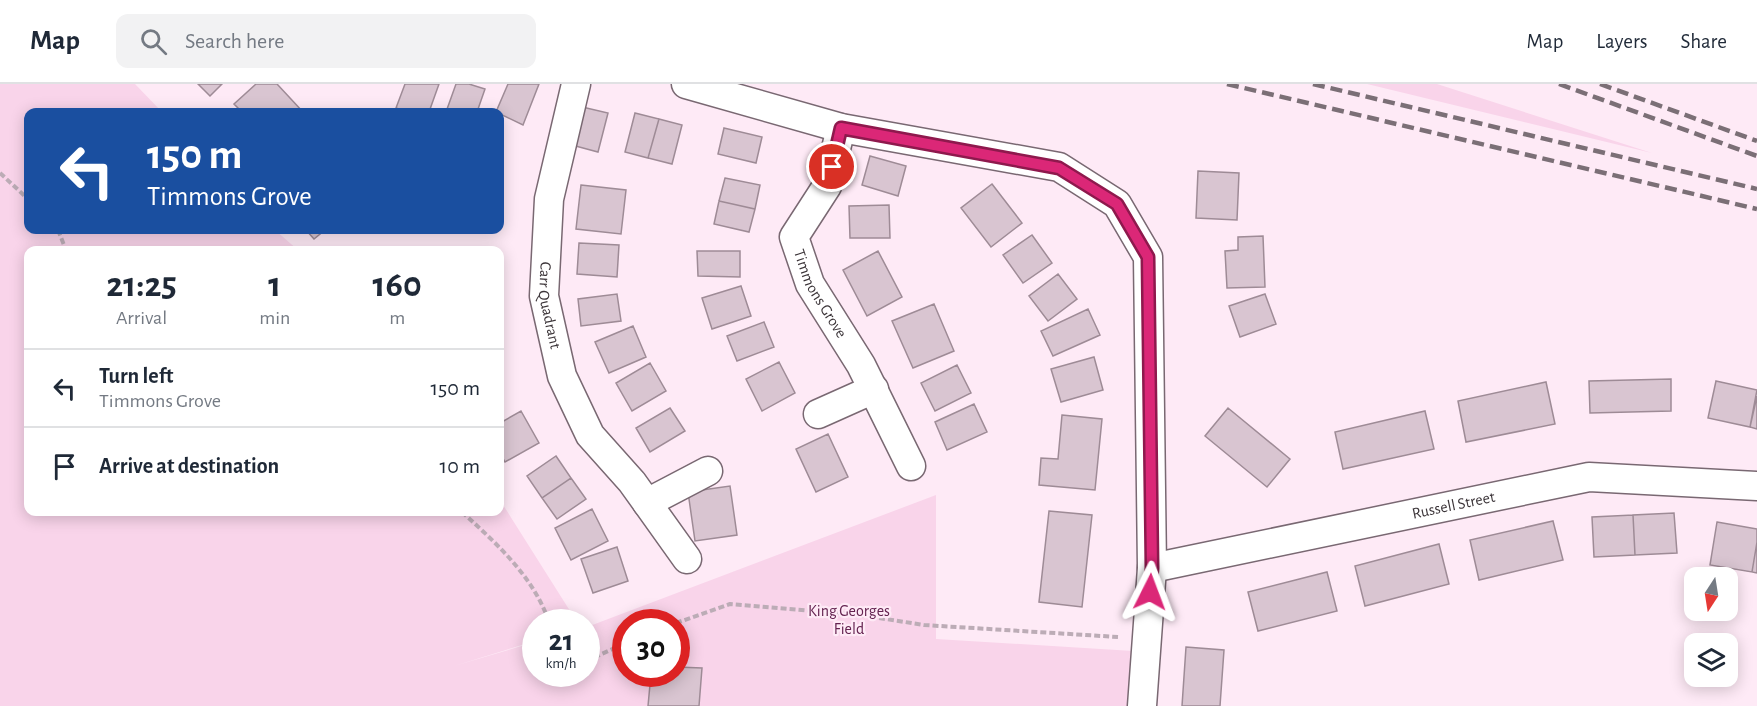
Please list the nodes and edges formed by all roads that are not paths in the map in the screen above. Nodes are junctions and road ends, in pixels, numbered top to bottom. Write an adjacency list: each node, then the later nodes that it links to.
1 (576, 84): 9 (street, Carr Quadrant)
2 (686, 84): 3 (street)
3 (841, 128): 4 (street, Timmons Grove); 11 (street)
4 (874, 389): 5 (street); 6 (street, Timmons Grove)
5 (818, 414)
6 (912, 466)
7 (708, 471): 9 (street)
8 (1757, 486): 11 (street, Russell Street)
9 (647, 503): 10 (street, Carr Quadrant)
10 (687, 559)
11 (1152, 568): 12 (street)
12 (1142, 706)

